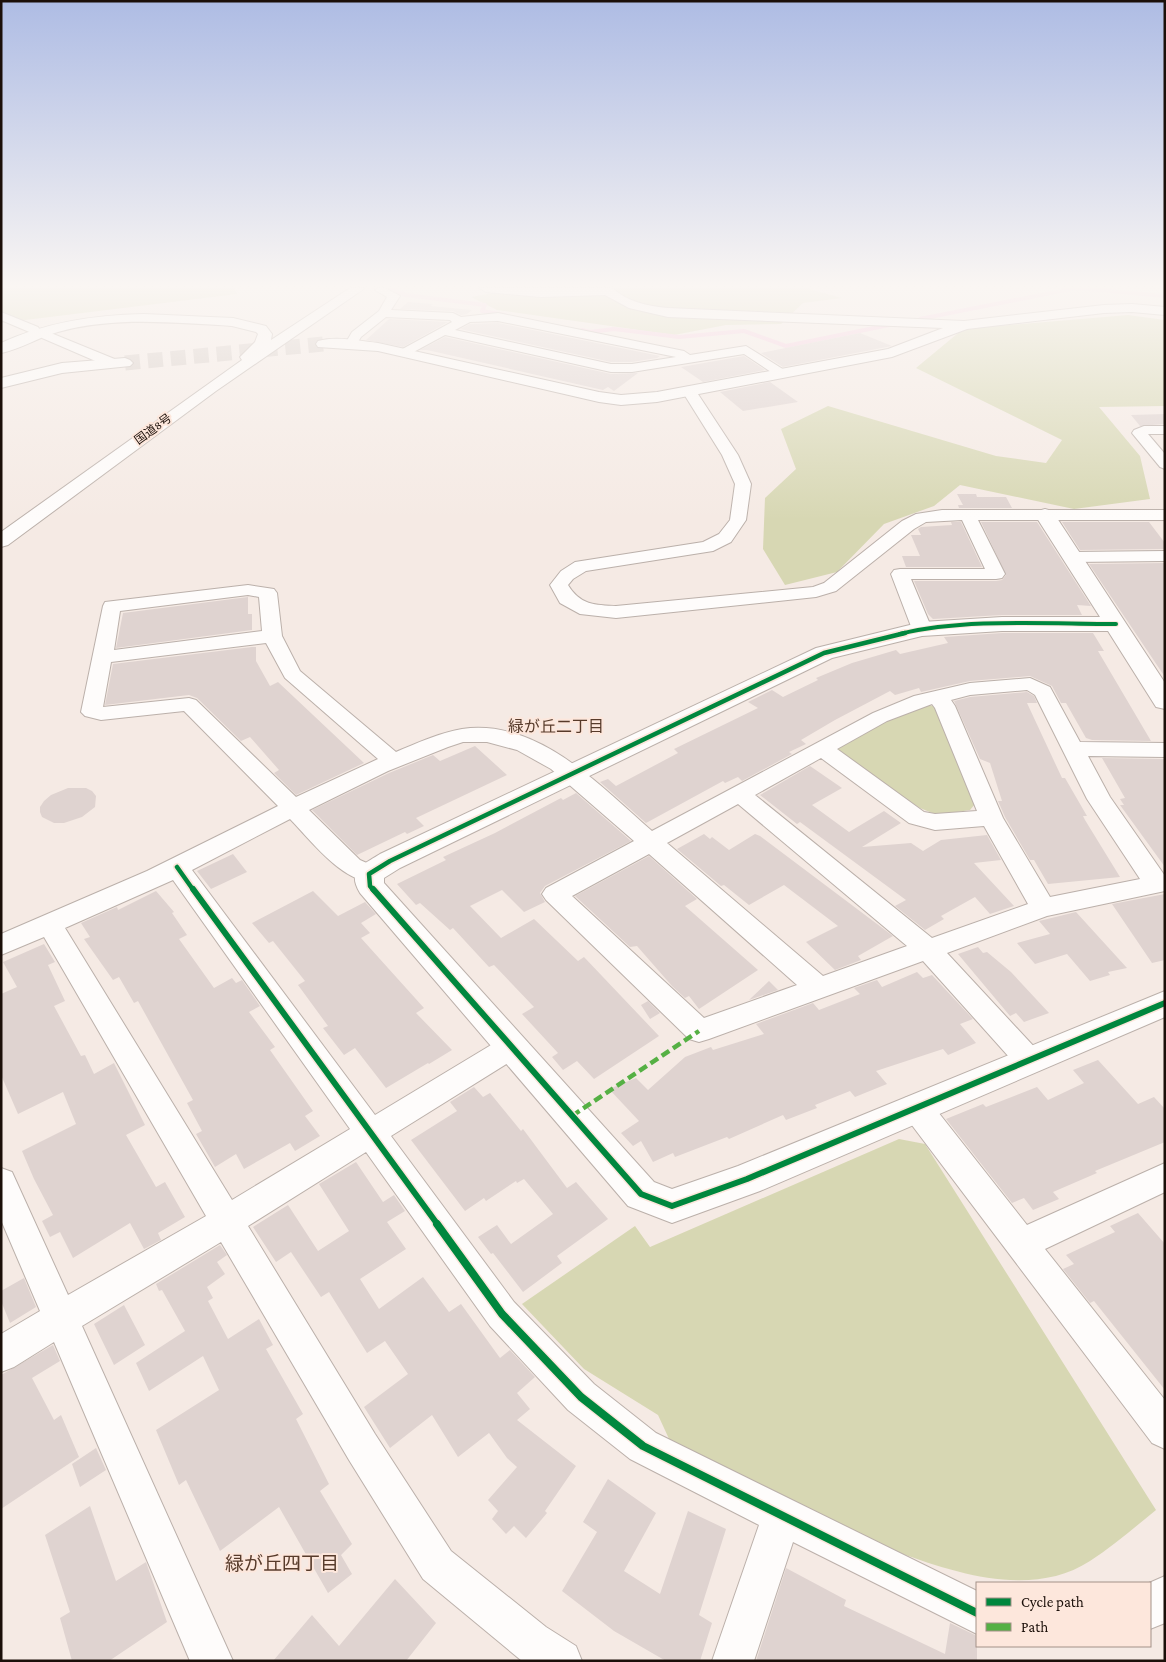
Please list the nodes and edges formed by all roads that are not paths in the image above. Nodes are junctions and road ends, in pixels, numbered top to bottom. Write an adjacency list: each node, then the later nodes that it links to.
1 (90, 366): 10 (main road)
2 (237, 366): 11 (main road)
3 (243, 366): 11 (main road, 国道8号)
4 (463, 366): 12 (main road)
5 (600, 366): 6 (street)
6 (648, 366)
7 (770, 366): 9 (street)
8 (823, 366): 9 (main road)
9 (782, 373): 12 (main road)
10 (1, 383)
11 (210, 388): 18 (main road, 国道8号)
12 (689, 391): 15 (street)
13 (1165, 430): 14 (street)
14 (1165, 464)
15 (967, 514): 16 (street); 22 (street)
16 (1046, 515): 17 (street); 20 (main road)
17 (1165, 515)
18 (1, 541)
19 (1165, 556): 20 (street)
20 (1072, 557): 21 (main road)
21 (1116, 624): 22 (main road); 26 (main road)
22 (922, 628): 31 (main road)
23 (272, 636): 24 (street); 24 (street); 30 (street)
24 (102, 657): 33 (street)
25 (937, 697): 27 (street); 28 (street); 34 (street)
26 (1165, 702)
27 (823, 749): 32 (street); 34 (street)
28 (1073, 750): 29 (street); 38 (street)
29 (1165, 750)
30 (394, 761): 31 (street); 33 (street)
31 (572, 773): 35 (street); 37 (main road)
32 (740, 794): 35 (street); 41 (street)
33 (294, 808): 36 (street); 37 (street)
34 (991, 818): 38 (street)
35 (650, 843): 42 (street); 42 (street)
36 (177, 867): 39 (street); 47 (street)
37 (369, 874): 44 (main road)
38 (1043, 908): 41 (street)
39 (49, 923): 40 (street); 50 (street)
40 (1, 945)
41 (929, 950): 42 (street); 45 (street)
42 (820, 989)
43 (1165, 1003): 45 (main road)
44 (511, 1047): 46 (main road); 47 (street)
45 (1029, 1060): 46 (main road)
46 (916, 1107): 51 (street)
47 (371, 1133): 50 (street); 55 (street)
48 (1, 1182): 52 (street)
49 (1160, 1186): 51 (street)
50 (227, 1221): 52 (street); 60 (street)
51 (1020, 1244): 54 (street)
52 (62, 1319): 53 (street); 59 (street)
53 (1, 1354)
54 (1165, 1430)
55 (782, 1515): 58 (street); 61 (street)
56 (1165, 1597): 57 (street)
57 (1151, 1607)
58 (976, 1612)
59 (212, 1661)
60 (561, 1661)
61 (733, 1661)

